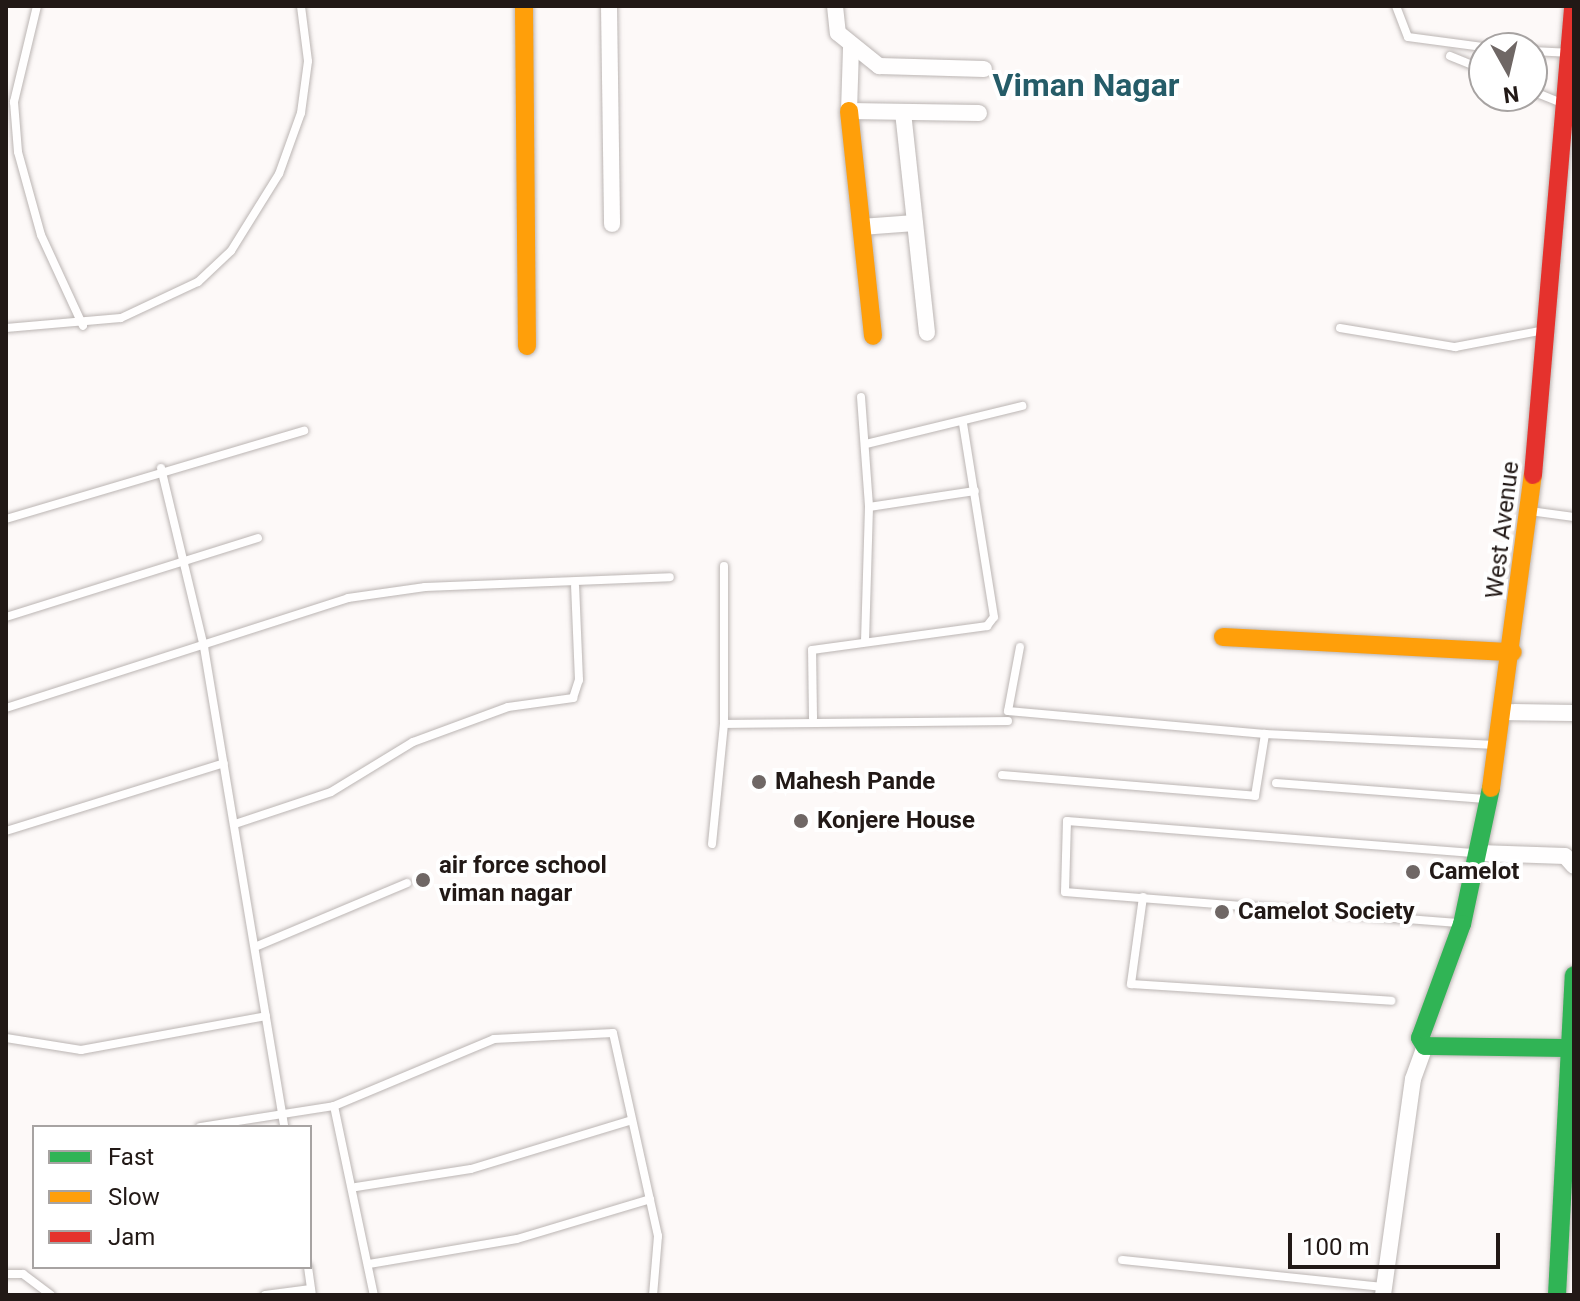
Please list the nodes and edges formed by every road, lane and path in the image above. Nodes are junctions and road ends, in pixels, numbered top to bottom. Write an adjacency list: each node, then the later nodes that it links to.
1 (37, 6): 15 (lane)
2 (301, 6): 24 (lane)
3 (524, 6): 30 (street)
4 (609, 6): 22 (street)
5 (835, 6): 9 (street)
6 (1396, 6): 8 (lane)
7 (1573, 6): 11 (street, West Avenue)
8 (1468, 45)
9 (851, 48): 14 (street); 17 (street)
10 (1548, 52): 11 (lane)
11 (1571, 53): 20 (street, West Avenue)
12 (1450, 56): 13 (lane)
13 (1468, 63)
14 (984, 69)
15 (10, 102): 24 (lane)
16 (1548, 102): 20 (lane)
17 (849, 111): 18 (street); 23 (street)
18 (903, 112): 19 (street); 21 (street)
19 (979, 113)
20 (1570, 118): 27 (street, West Avenue)
21 (915, 223): 23 (street); 28 (street)
22 (612, 224)
23 (861, 227): 29 (street)
24 (83, 326): 25 (lane)
25 (6, 328)
26 (1340, 328): 27 (lane)
27 (1549, 329): 39 (street, West Avenue)
28 (927, 333)
29 (873, 336)
30 (527, 346)
31 (861, 397): 35 (lane)
32 (1022, 406): 33 (lane)
33 (963, 423): 35 (lane); 37 (lane)
34 (304, 431): 36 (lane)
35 (866, 444): 38 (lane)
36 (161, 468): 41 (lane); 43 (lane)
37 (975, 491): 38 (lane); 49 (lane)
38 (869, 507): 49 (lane)
39 (1529, 511): 40 (lane); 52 (street, West Avenue)
40 (1574, 517)
41 (6, 519)
42 (258, 538): 43 (lane)
43 (184, 563): 47 (lane); 50 (lane)
44 (724, 566): 58 (lane)
45 (670, 577): 46 (lane)
46 (575, 586): 50 (lane); 65 (lane)
47 (6, 617)
48 (1223, 637): 52 (street)
49 (865, 642): 56 (lane)
50 (204, 647): 53 (lane); 61 (lane)
51 (1020, 647): 59 (lane)
52 (1513, 652): 54 (street, West Avenue)
53 (6, 708)
54 (1504, 712): 55 (street); 60 (street, West Avenue)
55 (1574, 713)
56 (813, 718): 57 (lane); 58 (lane)
57 (1008, 721)
58 (724, 724): 67 (lane)
59 (1265, 734): 60 (lane); 62 (lane)
60 (1500, 745): 64 (street, West Avenue)
61 (224, 763): 65 (lane); 66 (lane)
62 (1002, 775)
63 (1276, 783): 64 (lane)
64 (1490, 800): 68 (street, West Avenue)
65 (235, 824): 73 (lane)
66 (6, 831)
67 (712, 844)
68 (1479, 853): 69 (street); 71 (lane); 72 (street, West Avenue)
69 (1574, 865)
70 (407, 883): 73 (lane)
71 (1143, 897): 72 (lane); 75 (lane)
72 (1462, 924): 78 (street, West Avenue)
73 (255, 947): 76 (lane)
74 (1574, 975): 79 (street)
75 (1391, 1001)
76 (266, 1016): 77 (lane); 81 (lane)
77 (6, 1038)
78 (1425, 1046): 79 (street); 91 (street)
79 (1571, 1048): 97 (street)
80 (334, 1106): 81 (lane); 82 (lane); 85 (lane)
81 (282, 1111): 83 (lane); 84 (lane)
82 (632, 1120): 85 (lane); 86 (lane)
83 (210, 1125)
84 (284, 1125)
85 (356, 1187): 88 (lane)
86 (650, 1199): 88 (lane); 96 (lane)
87 (1122, 1260): 91 (lane)
88 (369, 1264): 95 (lane)
89 (308, 1269): 92 (lane)
90 (6, 1274): 93 (lane)
91 (1383, 1291)
92 (312, 1292): 94 (lane)
93 (51, 1295)
94 (265, 1295)
95 (374, 1295)
96 (653, 1295)
97 (1557, 1295)

